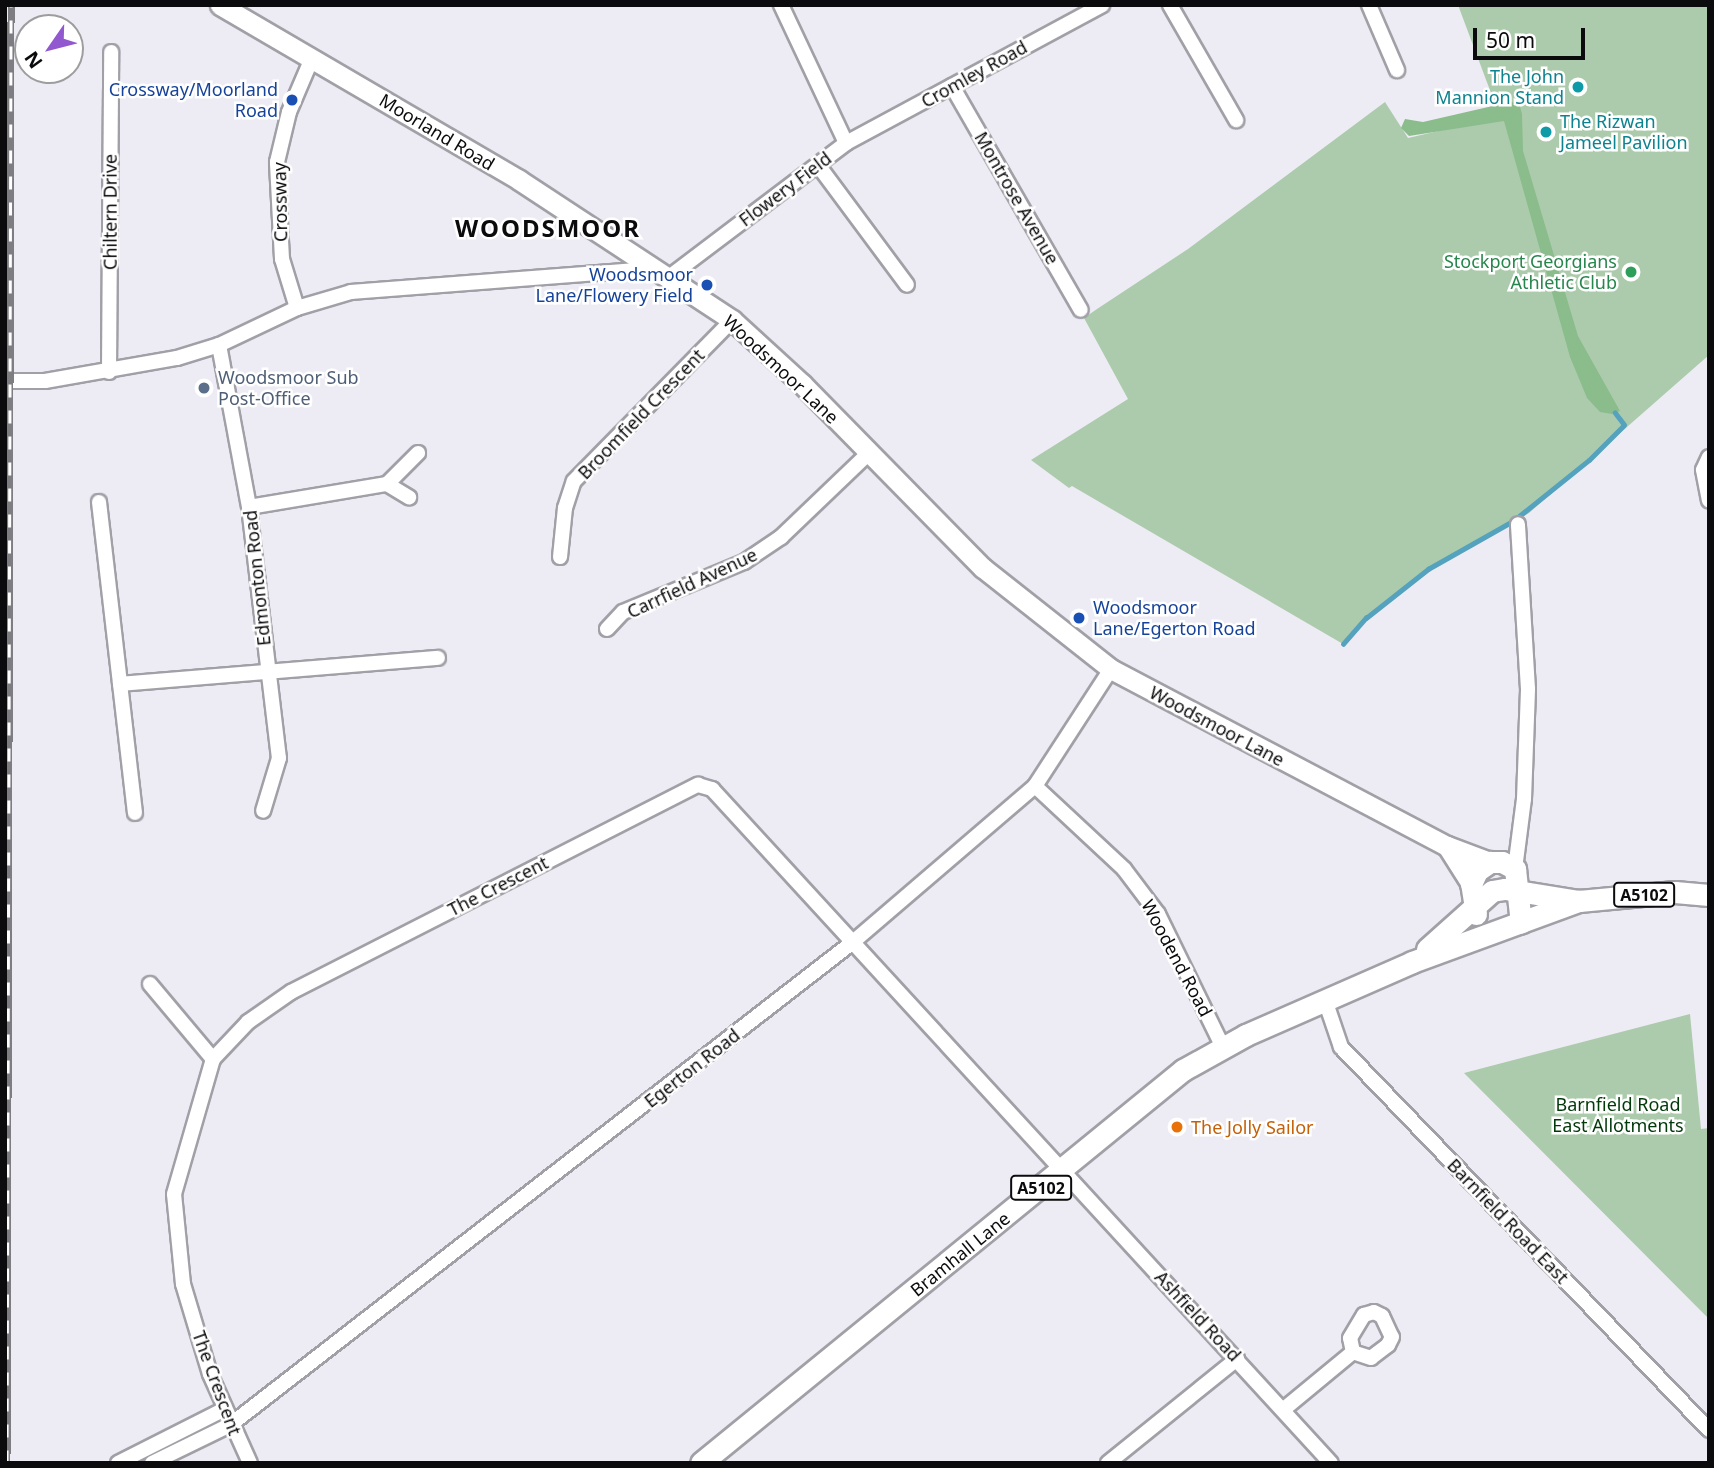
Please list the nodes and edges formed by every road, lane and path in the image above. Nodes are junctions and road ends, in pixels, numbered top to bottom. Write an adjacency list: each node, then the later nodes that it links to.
1 (220, 5): 7 (street, Moorland Road)
2 (781, 5): 13 (street, Flowery Field)
3 (1102, 5): 6 (street, Cromley Road)
4 (1170, 5): 12 (street)
5 (1369, 5): 10 (street)
6 (1081, 10): 11 (street, Cromley Road)
7 (247, 11): 9 (street, Moorland Road)
8 (111, 52): 22 (street, Chiltern Drive)
9 (312, 58): 15 (street, Moorland Road); 18 (street, Crossway)
10 (1396, 70)
11 (952, 86): 13 (street, Cromley Road); 19 (street, Montrose Avenue)
12 (1236, 120)
13 (846, 143): 14 (street, Flowery Field)
14 (818, 165): 16 (street, Flowery Field); 17 (street)
15 (649, 269): 16 (street, Woodsmoor Lane); 18 (street, Woodsmoor Lane)
16 (669, 277): 20 (street, Woodsmoor Lane)
17 (907, 285)
18 (298, 308): 21 (street, Woodsmoor Lane)
19 (1081, 310)
20 (732, 320): 24 (street, Woodsmoor Lane); 33 (street, Broomfield Crescent)
21 (219, 345): 22 (street, Woodsmoor Lane); 31 (street, Edmonton Road)
22 (110, 372): 23 (street, Woodsmoor Lane)
23 (11, 381)
24 (870, 452): 34 (street, Carrfield Avenue); 36 (street, Woodsmoor Lane)
25 (418, 453): 27 (street)
26 (1709, 457): 29 (street)
27 (387, 484): 28 (street); 31 (street)
28 (409, 497)
29 (1709, 500)
30 (99, 502): 38 (street)
31 (249, 507): 37 (street, Edmonton Road)
32 (1518, 524): 44 (street)
33 (560, 557)
34 (607, 629)
35 (438, 658): 37 (street)
36 (1111, 668): 39 (street, Egerton Road); 42 (street, Woodsmoor Lane)
37 (268, 673): 38 (street); 40 (street, Edmonton Road)
38 (120, 684): 41 (street)
39 (1035, 786): 52 (street, Egerton Road); 56 (street, Woodend Road)
40 (263, 811)
41 (135, 813)
42 (1447, 846): 43 (street, Woodsmoor Lane); 45 (street)
43 (1490, 862): 44 (main road); 45 (main road)
44 (1515, 869): 46 (main road)
45 (1471, 884): 49 (main road)
46 (1517, 891): 48 (main road, Bramhall Lane / A5102); 49 (main road, Bramhall Lane / A5102); 50 (main road)
47 (1709, 895): 48 (main road, Bramhall Lane / A5102)
48 (1579, 901): 50 (main road, Bramhall Lane / A5102)
49 (1472, 908): 51 (main road); 53 (main road, Bramhall Lane / A5102)
50 (1521, 923): 51 (main road, Bramhall Lane / A5102)
51 (1496, 931): 53 (main road, Bramhall Lane / A5102)
52 (853, 942): 57 (street, The Crescent); 58 (street, The Crescent); 63 (street, Egerton Road)
53 (1412, 962): 55 (main road, Bramhall Lane / A5102)
54 (150, 984): 57 (street)
55 (1325, 1000): 56 (main road, Bramhall Lane / A5102); 64 (street, Barnfield Road East)
56 (1223, 1047): 58 (main road, Bramhall Lane / A5102)
57 (213, 1059): 62 (street, The Crescent)
58 (1062, 1171): 60 (street, Ashfield Road); 68 (main road, Bramhall Lane / A5102)
59 (1353, 1352): 61 (street)
60 (1237, 1359): 61 (street, Ashfield Road); 69 (street)
61 (1283, 1409): 70 (street, Ashfield Road)
62 (223, 1410): 63 (street, The Crescent); 65 (street)
63 (230, 1425): 66 (street, Egerton Road); 67 (street, The Crescent)
64 (1709, 1430)
65 (118, 1463)
66 (152, 1463)
67 (250, 1463)
68 (701, 1463)
69 (1108, 1463)
70 (1331, 1463)

